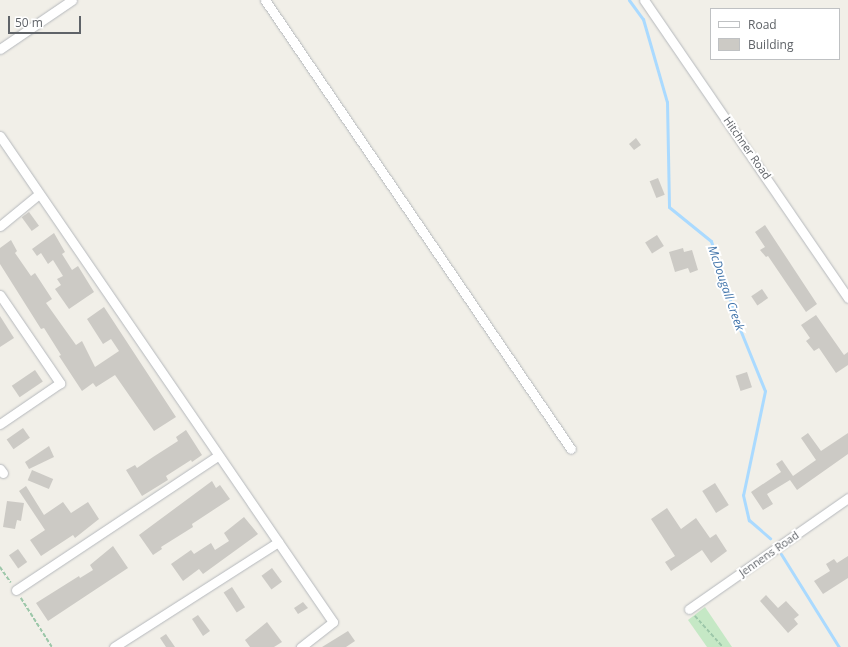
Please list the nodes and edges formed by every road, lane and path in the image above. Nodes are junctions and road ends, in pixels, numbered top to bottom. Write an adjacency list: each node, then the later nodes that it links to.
1 (72, 0): 4 (street)
2 (264, 0): 13 (street)
3 (644, 0): 11 (street, Hitchner Road)
4 (0, 49)
5 (0, 136): 6 (street)
6 (6, 146): 7 (street); 8 (street)
7 (0, 154)
8 (39, 194): 9 (street); 14 (street)
9 (0, 226)
10 (0, 294): 12 (street)
11 (848, 298)
12 (0, 424)
13 (571, 449)
14 (218, 456): 16 (street); 18 (street)
15 (848, 498): 19 (street, Jennens Road)
16 (278, 542): 20 (street); 22 (street)
17 (0, 567): 18 (path)
18 (16, 590): 21 (path)
19 (689, 609): 23 (path)
20 (303, 646)
21 (52, 647)
22 (114, 647)
23 (723, 647)

